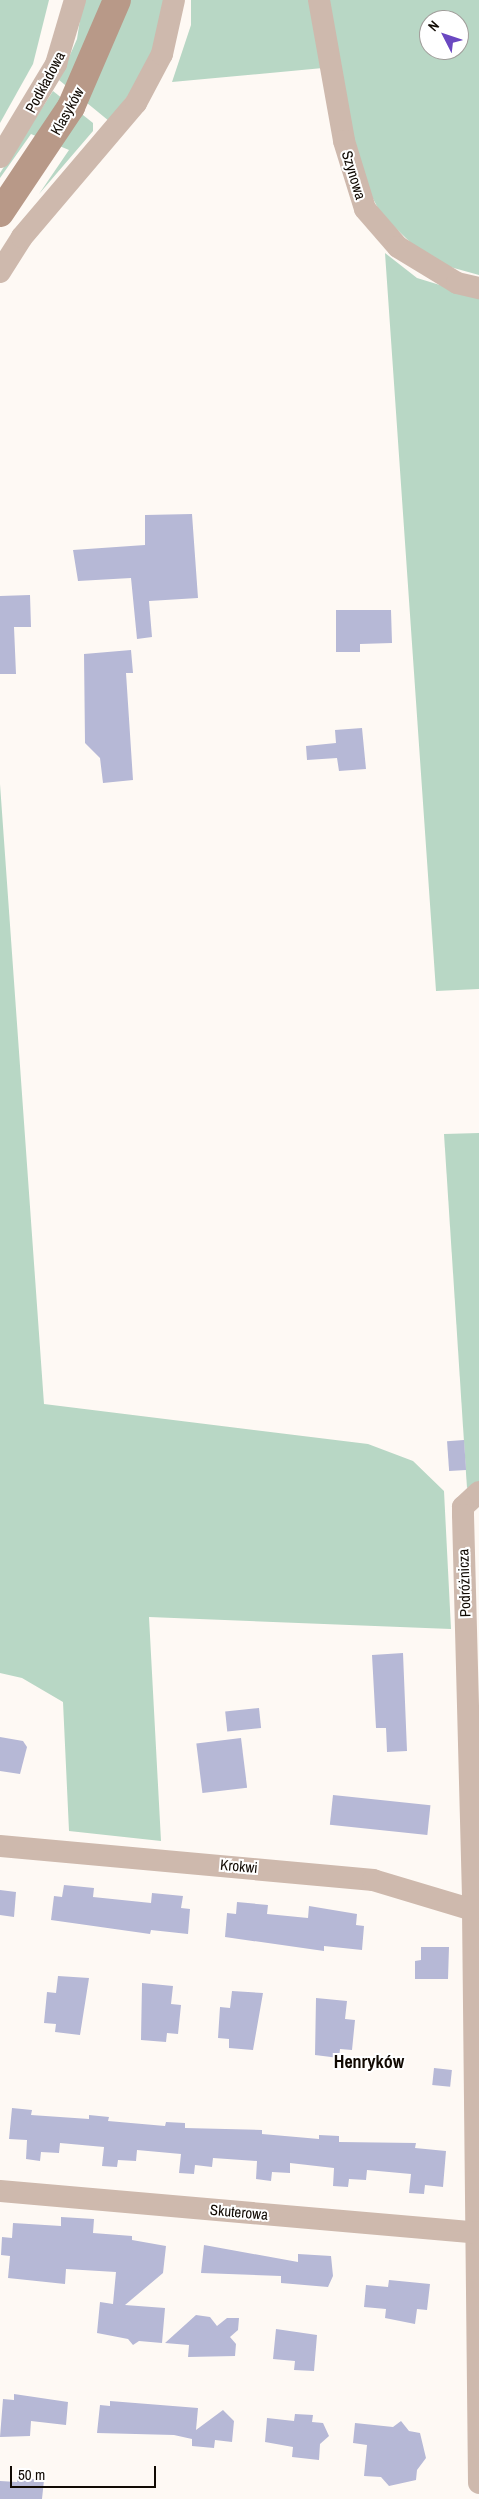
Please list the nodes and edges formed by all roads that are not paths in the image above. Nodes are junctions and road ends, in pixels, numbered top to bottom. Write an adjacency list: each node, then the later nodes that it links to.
1 (75, 0): 5 (street, Podkładowa)
2 (117, 0): 6 (street, Klasyków)
3 (174, 0): 7 (street)
4 (320, 0): 8 (street, Szynowa)
5 (0, 157)
6 (0, 213)
7 (0, 272)
8 (479, 288)
9 (476, 1494): 11 (street, Podróżnicza)
10 (0, 1846): 11 (street, Krokwi)
11 (473, 1910): 13 (street, Podróżnicza)
12 (0, 2191): 13 (street, Skuterowa)
13 (478, 2233): 14 (street, Podróżnicza)
14 (479, 2483)

